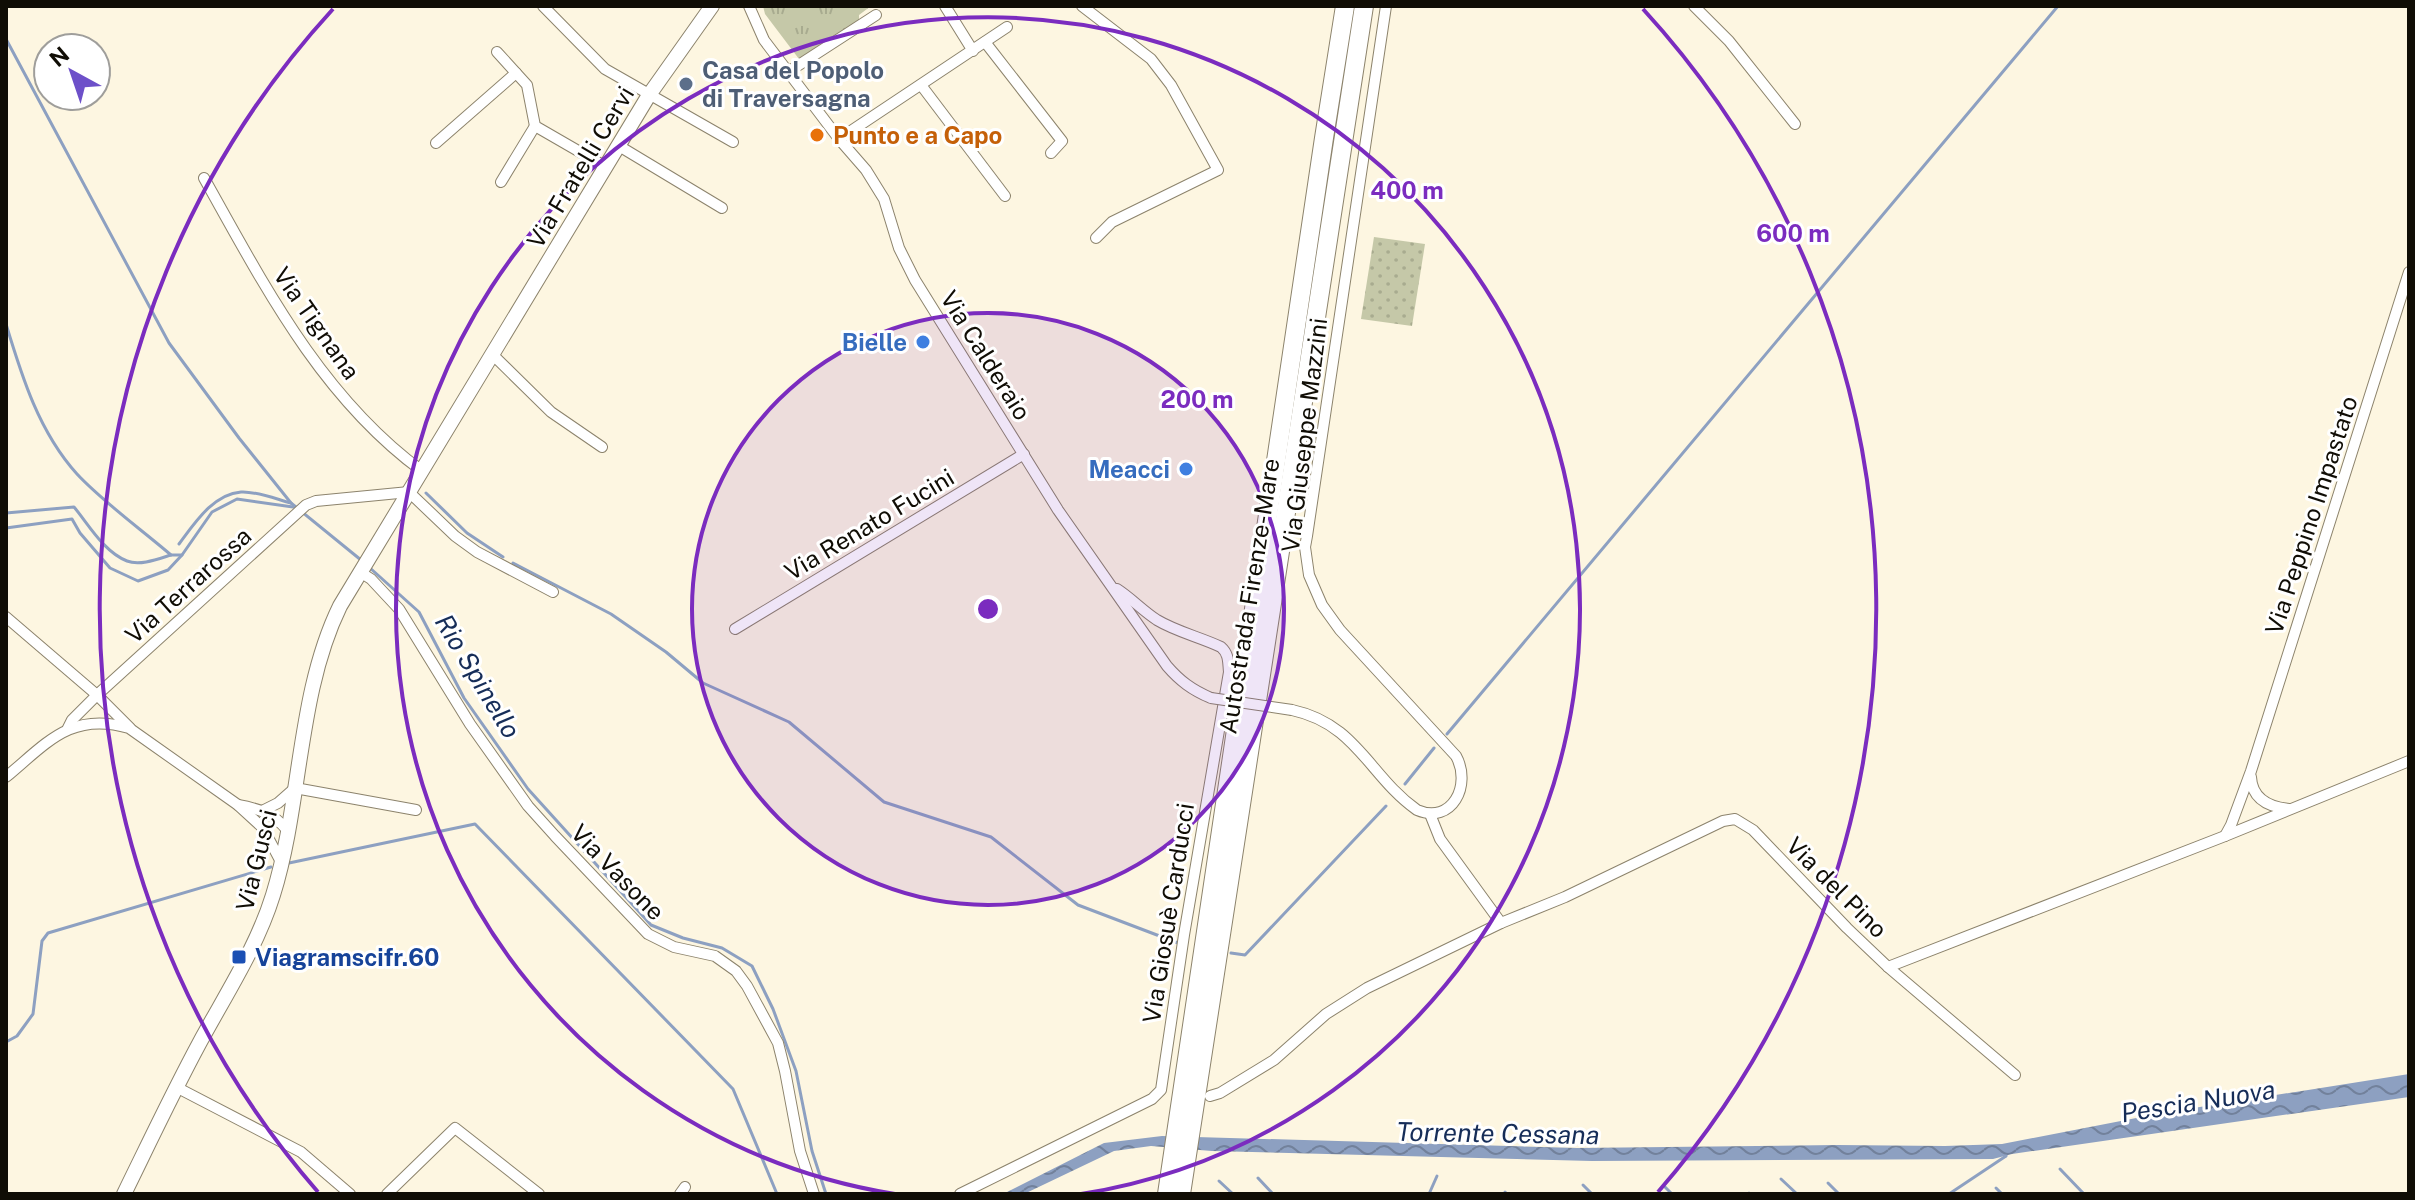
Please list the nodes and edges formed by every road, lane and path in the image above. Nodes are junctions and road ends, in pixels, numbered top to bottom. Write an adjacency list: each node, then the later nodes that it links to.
1 (543, 6): 18 (street)
2 (712, 6): 18 (street, Via Fratelli Cervi)
3 (945, 6): 13 (street)
4 (1082, 6): 31 (street)
5 (1345, 6): 67 (highway, Autostrada Firenze-Mare)
6 (1364, 6): 67 (highway, Autostrada Firenze-Mare)
7 (1386, 6): 56 (street, Via Giuseppe Mazzini)
8 (1694, 6): 19 (street)
9 (753, 9): 15 (street, Via Calderaio)
10 (876, 15): 15 (street)
11 (1007, 27): 12 (street)
12 (985, 42): 13 (street); 25 (street)
13 (973, 51): 17 (street)
14 (497, 52): 16 (street)
15 (788, 72): 21 (street, Via Calderaio)
16 (516, 73): 20 (street); 23 (street)
17 (921, 85): 21 (street); 29 (street)
18 (649, 95): 22 (street); 24 (street, Via Fratelli Cervi)
19 (1795, 124)
20 (535, 126): 26 (street); 28 (street)
21 (839, 139): 35 (street, Via Calderaio)
22 (733, 142)
23 (436, 143)
24 (619, 146): 26 (street, Via Fratelli Cervi); 30 (street)
25 (1051, 153)
26 (606, 167): 33 (street, Via Fratelli Cervi)
27 (204, 178): 36 (street, Via Tignana)
28 (501, 182)
29 (1005, 196)
30 (722, 208)
31 (1096, 238)
32 (2409, 272): 47 (street, Via Peppino Impastato)
33 (492, 354): 34 (street); 36 (street, Via Fratelli Cervi)
34 (602, 447)
35 (1024, 454): 39 (street, Via Calderaio); 42 (street, Via Renato Fucini)
36 (422, 471): 37 (street, Via Fratelli Cervi)
37 (409, 492): 38 (street, Via Fratelli Cervi); 40 (street); 43 (street, Via Terrarossa)
38 (363, 568): 49 (street, Via Gusci); 73 (street, Via Vasone)
39 (1112, 585): 56 (street, Via Calderaio, bridge); 74 (street, Via Giosuè Carducci)
40 (553, 592)
41 (6, 617): 43 (street)
42 (735, 629)
43 (97, 695): 44 (street, Via Terrarossa); 45 (street)
44 (68, 728): 45 (street); 48 (street)
45 (131, 729): 51 (street)
46 (2409, 761): 52 (street, Via del Pino)
47 (2251, 771): 50 (street); 55 (street, Via Peppino Impastato)
48 (6, 777)
49 (295, 788): 53 (street); 54 (street); 59 (street, Via Gusci)
50 (2252, 789): 52 (street); 57 (street)
51 (238, 805): 53 (street); 58 (street)
52 (2291, 809): 57 (street, Via del Pino)
53 (264, 810): 59 (street)
54 (416, 810)
55 (2238, 810): 57 (street); 60 (street, Via Peppino Impastato)
56 (1430, 814): 62 (street)
57 (2253, 825): 60 (street, Via del Pino)
58 (263, 828): 59 (street); 61 (street)
59 (287, 830): 61 (street, Via Gusci)
60 (2225, 836): 63 (street, Via del Pino)
61 (281, 862): 65 (street, Via Gusci)
62 (1501, 923): 63 (street, Via del Pino); 66 (street)
63 (1888, 967): 64 (street)
64 (2015, 1075)
65 (176, 1087): 69 (street, Via Gusci); 70 (street)
66 (1210, 1096)
67 (1183, 1134): 68 (highway, Autostrada Firenze-Mare)
68 (1180, 1156): 75 (highway, Autostrada Firenze-Mare); 76 (highway, Autostrada Firenze-Mare)
69 (124, 1194)
70 (350, 1194)
71 (387, 1194): 72 (street)
72 (539, 1194)
73 (814, 1194)
74 (960, 1194)
75 (1167, 1194)
76 (1181, 1194)

